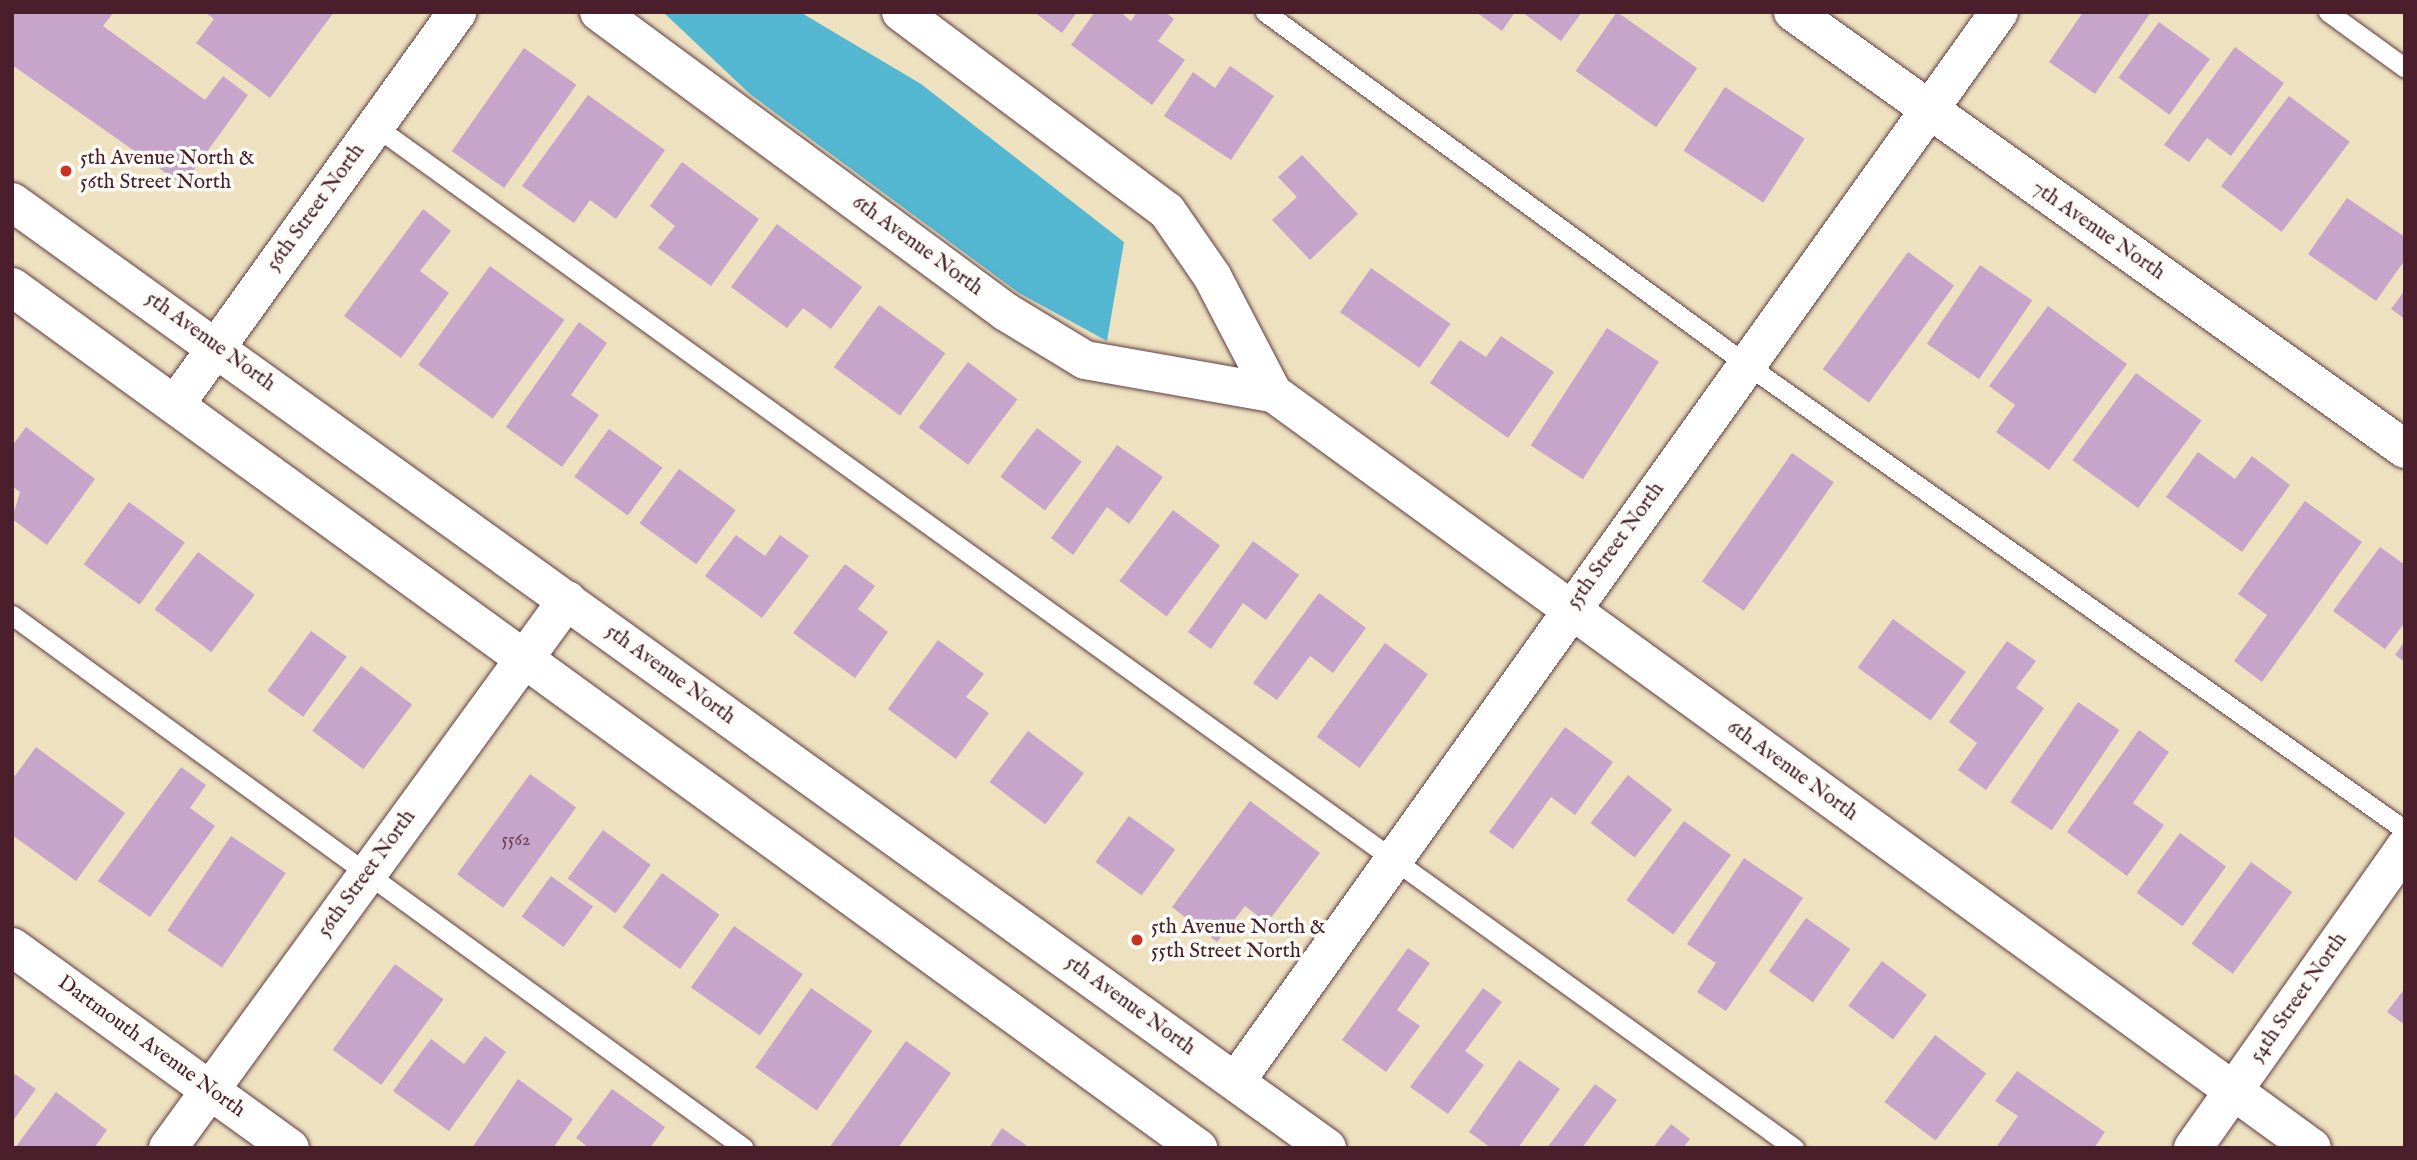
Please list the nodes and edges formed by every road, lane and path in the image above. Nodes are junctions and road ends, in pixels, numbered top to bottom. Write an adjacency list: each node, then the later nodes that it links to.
1 (457, 12): 10 (street, 56th Street North)
2 (599, 12): 15 (street, 6th Avenue North)
3 (901, 12): 15 (street, 6th Avenue North)
4 (1265, 12): 14 (lane)
5 (1793, 12): 9 (street, 7th Avenue North)
6 (1999, 12): 9 (street, 55th Street North)
7 (2328, 12): 8 (lane)
8 (2405, 68)
9 (1928, 110): 14 (street, 55th Street North); 17 (street, 7th Avenue North)
10 (375, 126): 13 (street, 56th Street North); 24 (lane)
11 (12, 202): 13 (street, 5th Avenue North)
12 (12, 286): 16 (street)
13 (217, 346): 16 (street, 56th Street North); 18 (street, 5th Avenue North)
14 (1746, 364): 19 (street, 55th Street North); 22 (lane)
15 (1273, 393): 19 (street, 6th Avenue North)
16 (175, 405): 21 (street)
17 (2405, 449)
18 (567, 600): 21 (street, 56th Street North); 27 (street, 5th Avenue North)
19 (1571, 609): 24 (street, 55th Street North); 29 (street, 6th Avenue North)
20 (12, 615): 25 (lane)
21 (524, 658): 25 (street, 56th Street North); 30 (street)
22 (2405, 830)
23 (2405, 847): 29 (street, 54th Street North)
24 (1394, 858): 27 (street, 55th Street North); 35 (lane)
25 (365, 876): 28 (street, 56th Street North); 33 (lane)
26 (12, 947): 28 (street, Dartmouth Avenue North)
27 (1236, 1081): 34 (street, 5th Avenue North)
28 (209, 1089): 31 (street, 56th Street North); 32 (street, Dartmouth Avenue North)
29 (2233, 1091): 36 (street, 54th Street North); 37 (street, 6th Avenue North)
30 (1193, 1147)
31 (168, 1148)
32 (290, 1148)
33 (744, 1148)
34 (1327, 1148)
35 (1794, 1148)
36 (2193, 1148)
37 (2312, 1148)

